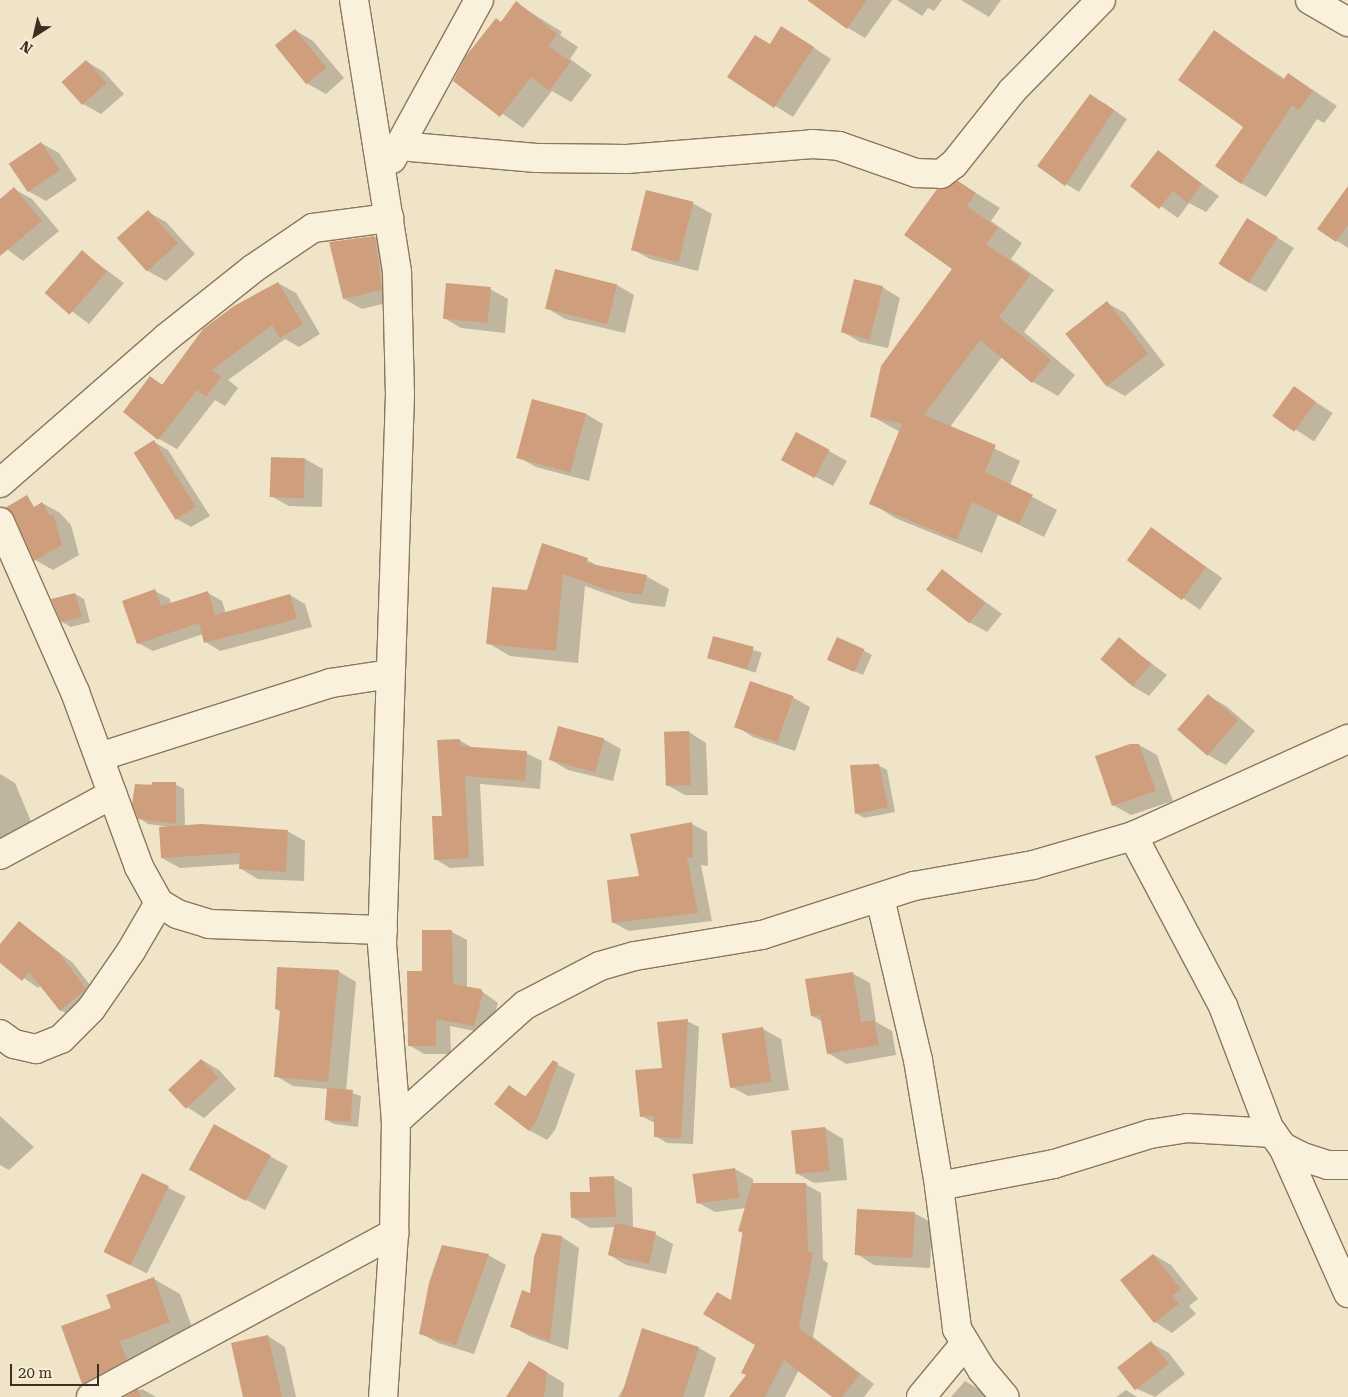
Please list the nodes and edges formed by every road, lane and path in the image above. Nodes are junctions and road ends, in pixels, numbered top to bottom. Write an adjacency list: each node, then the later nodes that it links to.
1 (354, 0): 7 (street)
2 (479, 0): 6 (street)
3 (1101, 0): 6 (street)
4 (1310, 0): 5 (street)
5 (1348, 22)
6 (399, 146): 7 (street)
7 (384, 174): 8 (street)
8 (389, 218): 9 (street); 11 (street)
9 (0, 483)
10 (0, 522): 13 (street)
11 (390, 674): 13 (street); 19 (street)
12 (1348, 739): 15 (street)
13 (99, 757): 14 (street)
14 (113, 794): 16 (street); 18 (street)
15 (1133, 836): 17 (street); 22 (street)
16 (0, 855)
17 (880, 898): 21 (street); 24 (street)
18 (159, 903): 19 (street); 20 (street)
19 (383, 930): 21 (street)
20 (0, 1034)
21 (396, 1121): 25 (street)
22 (1278, 1140): 23 (street); 24 (street); 26 (street)
23 (1348, 1165)
24 (939, 1186): 27 (street)
25 (394, 1233): 28 (street); 29 (street)
26 (1348, 1293)
27 (964, 1345): 30 (street); 31 (street)
28 (91, 1397)
29 (383, 1397)
30 (921, 1397)
31 (1005, 1397)

